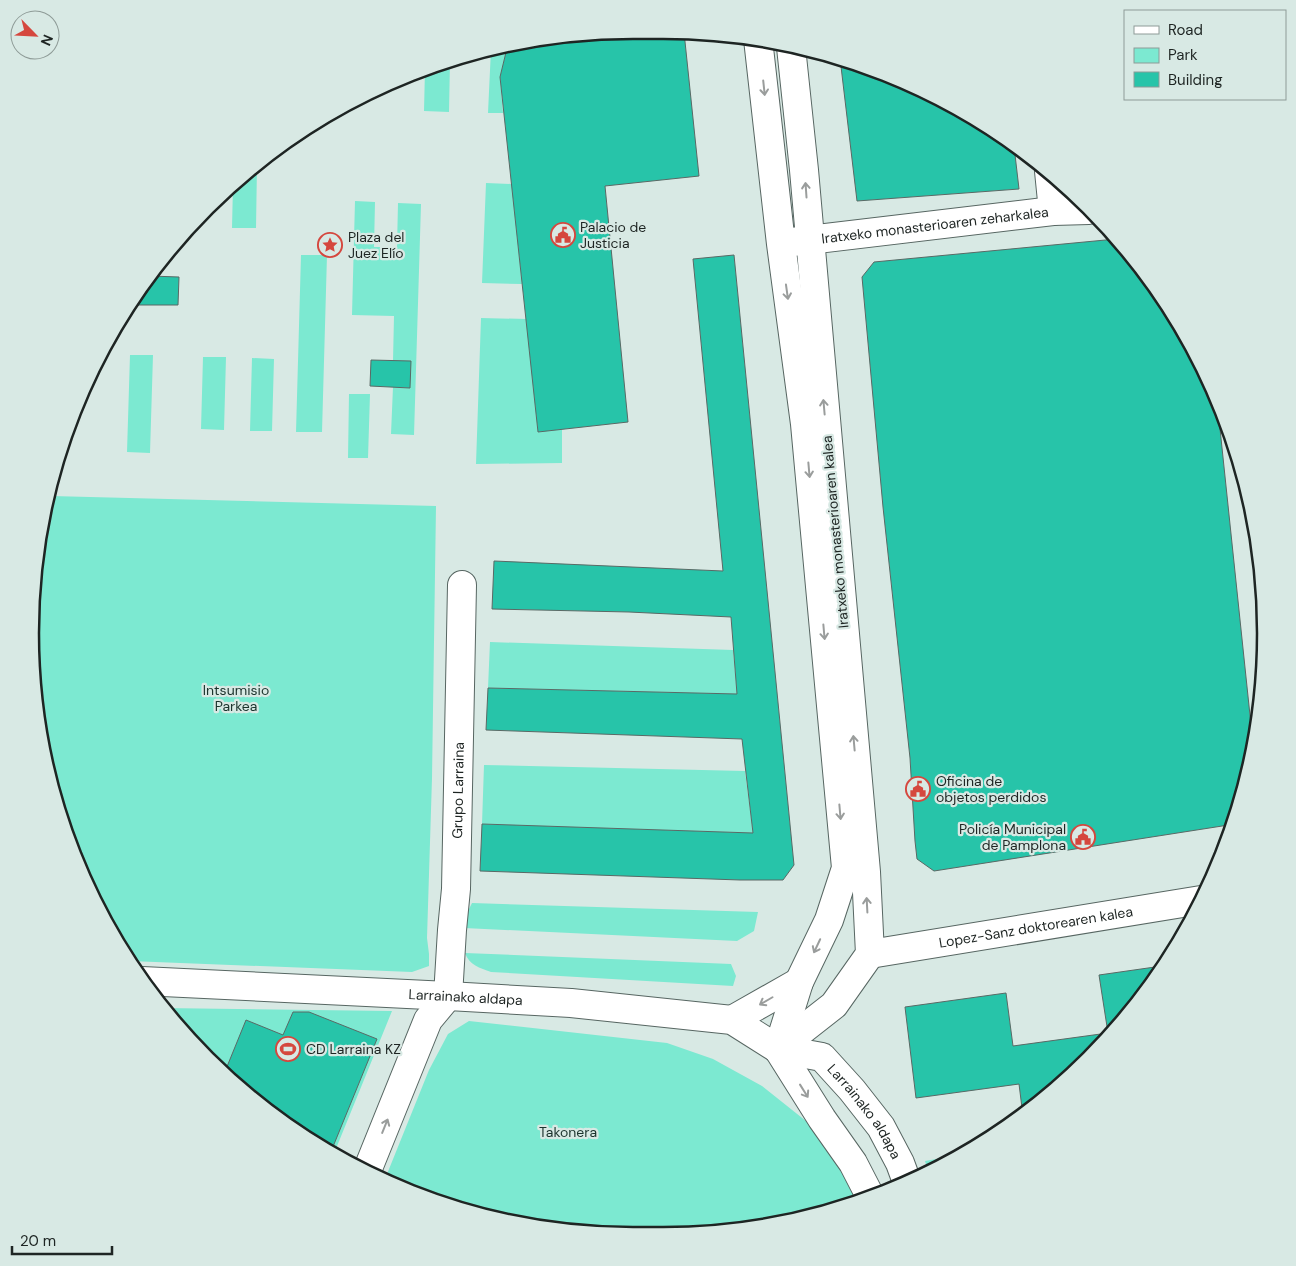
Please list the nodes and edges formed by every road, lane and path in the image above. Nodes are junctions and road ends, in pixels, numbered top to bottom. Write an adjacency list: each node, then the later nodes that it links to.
1 (759, 47): 7 (street, Iratxeko monasterioaren kalea, one-way to 7)
2 (792, 53): 6 (street, Iratxeko monasterioaren kalea, one-way to 2)
3 (1050, 182): 5 (street)
4 (1080, 210): 5 (street, Iratxeko monasterioaren zeharkalea)
5 (1053, 211): 6 (street, Iratxeko monasterioaren zeharkalea)
6 (810, 239): 7 (street, Iratxeko monasterioaren zeharkalea); 10 (street, Iratxeko monasterioaren kalea, one-way to 6)
7 (780, 244): 12 (street, Iratxeko monasterioaren kalea, one-way to 12)
8 (462, 585): 13 (street, Grupo Larraina)
9 (1193, 901): 10 (street, Lopez-Sanz doktorearen kalea)
10 (870, 954): 14 (street)
11 (152, 981): 13 (street, Larrainako aldapa)
12 (799, 982): 15 (street, one-way to 15); 16 (street, Iratxeko monasterioaren kalea)
13 (448, 996): 15 (street, Larrainako aldapa); 18 (street, one-way to 13)
14 (834, 1006): 16 (street); 17 (street)
15 (732, 1020): 16 (street, Larrainako aldapa)
16 (778, 1050): 17 (street, Larrainako aldapa); 20 (street, Larrainako aldapa, one-way to 20)
17 (822, 1057): 19 (street, Larrainako aldapa)
18 (368, 1165)
19 (904, 1176)
20 (867, 1191)

